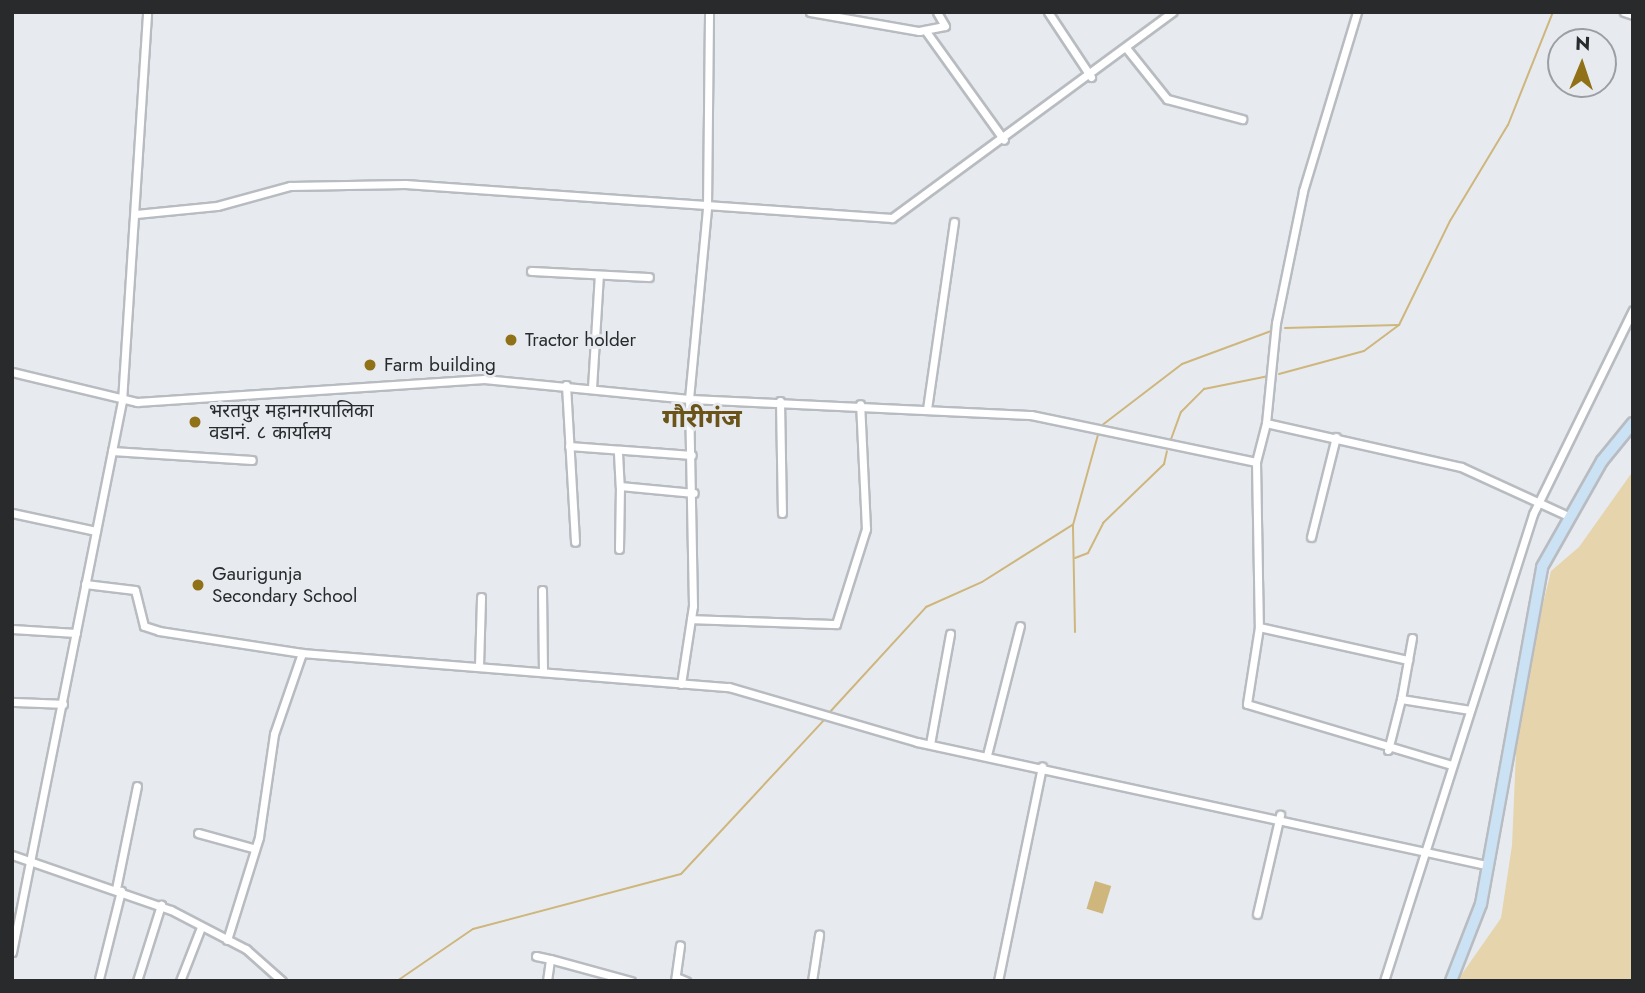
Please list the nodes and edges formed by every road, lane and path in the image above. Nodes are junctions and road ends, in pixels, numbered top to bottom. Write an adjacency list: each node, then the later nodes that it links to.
1 (147, 12): 16 (street)
2 (709, 12): 15 (street)
3 (810, 12): 10 (street)
4 (937, 12): 10 (street)
5 (1048, 12): 12 (street)
6 (1172, 12): 11 (street)
7 (1357, 12): 30 (street)
8 (1624, 12): 9 (street)
9 (1633, 15)
10 (925, 30): 14 (street)
11 (1127, 49): 12 (street); 13 (street)
12 (1091, 77): 14 (street)
13 (1242, 119)
14 (1004, 140): 15 (street)
15 (707, 207): 16 (street); 25 (street)
16 (136, 214): 26 (street)
17 (954, 222): 29 (street)
18 (531, 271): 19 (street)
19 (599, 275): 20 (street); 24 (street)
20 (649, 277)
21 (1633, 310): 41 (street)
22 (12, 372): 26 (street)
23 (566, 385): 24 (street); 26 (street); 33 (street)
24 (592, 388): 25 (street)
25 (689, 399): 27 (street); 36 (street)
26 (122, 401): 34 (street)
27 (780, 401): 28 (street); 43 (street)
28 (860, 404): 29 (street); 52 (street)
29 (928, 409): 38 (street)
30 (1266, 423): 32 (street); 38 (street)
31 (1633, 423): 44 (main road)
32 (1336, 437): 41 (street); 46 (street)
33 (569, 446): 35 (street); 47 (street)
34 (112, 451): 37 (street); 45 (street)
35 (618, 453): 36 (street); 39 (street)
36 (692, 455): 40 (street)
37 (251, 460)
38 (1256, 461): 54 (street)
39 (620, 486): 40 (street); 48 (street)
40 (694, 493): 52 (street)
41 (1538, 502): 44 (street); 67 (street)
42 (12, 513): 45 (street)
43 (782, 513)
44 (1570, 517): 80 (main road)
45 (96, 531): 49 (street)
46 (1311, 537)
47 (575, 542)
48 (619, 549)
49 (85, 583): 56 (street); 59 (street)
50 (542, 590): 62 (street)
51 (481, 597): 61 (street)
52 (691, 619): 63 (street)
53 (1020, 626): 70 (street)
54 (1259, 626): 60 (street); 69 (street)
55 (12, 629): 56 (street)
56 (76, 632): 66 (street)
57 (950, 634): 68 (street)
58 (1412, 638): 60 (street)
59 (302, 653): 61 (street); 76 (street)
60 (1408, 660): 64 (street)
61 (480, 666): 62 (street)
62 (543, 672): 63 (street)
63 (681, 684): 68 (street)
64 (1401, 699): 67 (street); 69 (street)
65 (12, 702): 66 (street)
66 (64, 704): 79 (street)
67 (1470, 710): 71 (street)
68 (930, 744): 70 (street)
69 (1388, 750): 71 (street)
70 (987, 755): 72 (street)
71 (1452, 765): 77 (street)
72 (1042, 766): 74 (street); 100 (street)
73 (137, 786): 81 (street)
74 (1280, 815): 77 (street); 83 (street)
75 (198, 833): 76 (street)
76 (253, 848): 86 (street)
77 (1428, 850): 80 (street); 101 (street)
78 (12, 855): 79 (street)
79 (33, 862): 81 (street); 88 (street)
80 (1486, 865): 102 (main road)
81 (118, 890): 82 (street); 91 (street)
82 (161, 905): 84 (street); 93 (street)
83 (1257, 914)
84 (201, 928): 86 (street); 94 (street)
85 (819, 935): 99 (street)
86 (227, 940): 95 (street)
87 (680, 945): 92 (street)
88 (12, 952)
89 (536, 956): 90 (street)
90 (550, 959): 96 (street); 97 (street)
91 (99, 979)
92 (675, 979): 98 (street)
93 (137, 981)
94 (180, 981)
95 (282, 981)
96 (547, 981)
97 (632, 981)
98 (687, 981)
99 (812, 981)
100 (998, 981)
101 (1384, 981)
102 (1451, 981)

